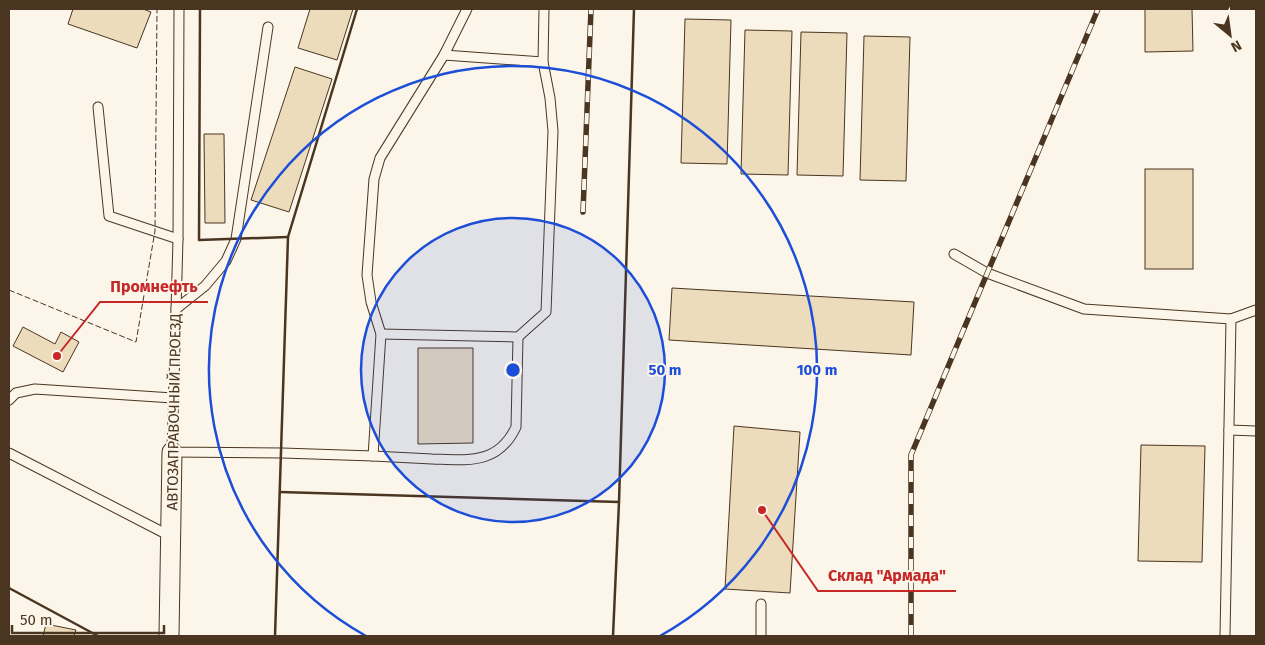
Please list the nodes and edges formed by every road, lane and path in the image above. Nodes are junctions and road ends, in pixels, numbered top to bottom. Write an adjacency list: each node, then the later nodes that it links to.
1 (179, 9): 8 (lane, АВТОЗАПРАВОЧНЫЙ ПРОЕЗД)
2 (467, 9): 5 (lane)
3 (544, 9): 6 (lane)
4 (268, 27): 10 (lane)
5 (444, 55): 6 (lane); 13 (lane)
6 (542, 62): 14 (lane)
7 (98, 107): 8 (lane)
8 (178, 239): 10 (lane, АВТОЗАПРАВОЧНЫЙ ПРОЕЗД)
9 (954, 254): 12 (lane)
10 (176, 309): 15 (lane, АВТОЗАПРАВОЧНЫЙ ПРОЕЗД)
11 (1256, 310): 12 (lane)
12 (1231, 319): 17 (lane)
13 (380, 334): 14 (lane); 21 (lane)
14 (518, 337): 21 (lane)
15 (173, 398): 16 (lane); 19 (lane, АВТОЗАПРАВОЧНЫЙ ПРОЕЗД)
16 (9, 400)
17 (1229, 430): 18 (lane); 26 (lane)
18 (1256, 431)
19 (172, 452): 21 (lane); 22 (street, АВТОЗАПРАВОЧНЫЙ ПРОЕЗД)
20 (9, 453): 22 (lane)
21 (374, 456)
22 (171, 536): 24 (street, АВТОЗАПРАВОЧНЫЙ ПРОЕЗД)
23 (761, 604): 25 (lane)
24 (169, 636)
25 (761, 636)
26 (1225, 636)

